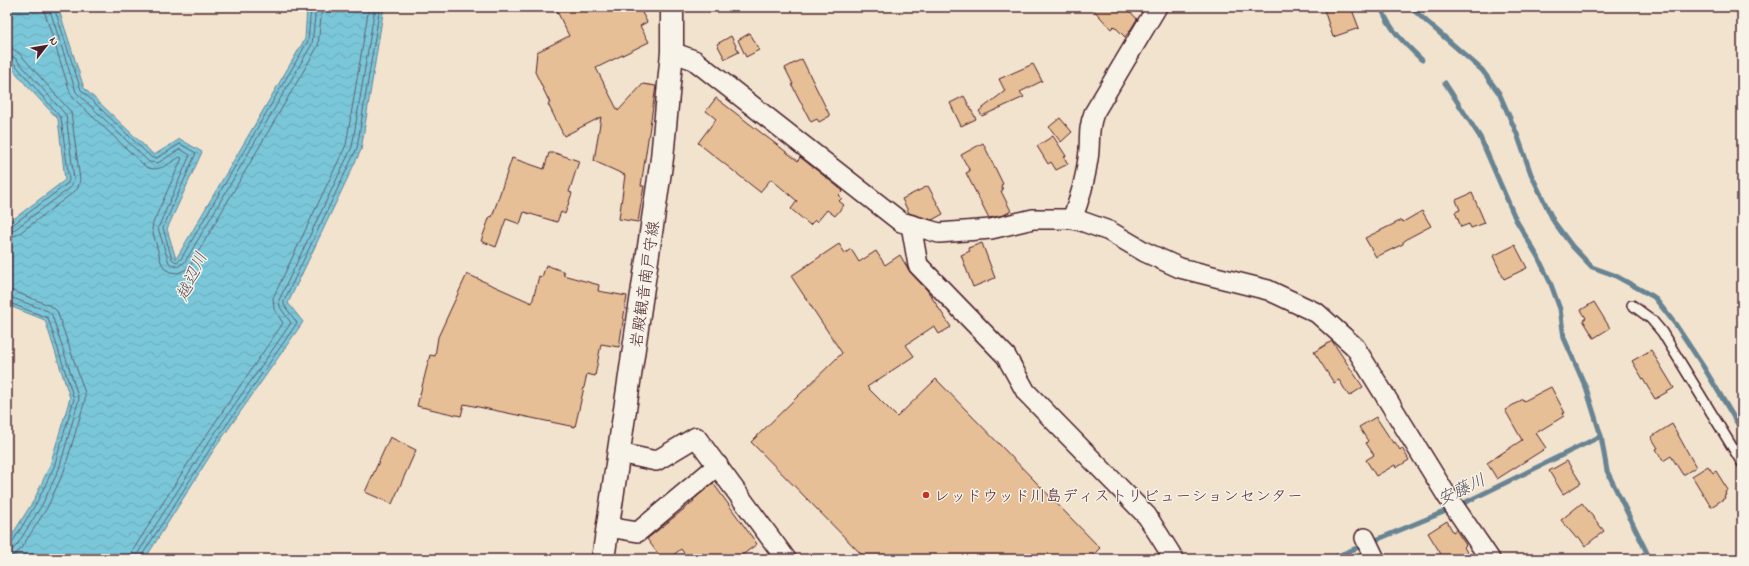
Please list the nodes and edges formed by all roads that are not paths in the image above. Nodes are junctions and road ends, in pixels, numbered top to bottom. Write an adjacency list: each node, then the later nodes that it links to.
1 (672, 7): 3 (main road, 岩殿観音南戸守線)
2 (1157, 7): 4 (street)
3 (672, 52): 5 (street); 7 (main road, 岩殿観音南戸守線)
4 (1072, 219): 5 (street); 16 (street)
5 (912, 225): 14 (street)
6 (1632, 305): 8 (lane)
7 (619, 453): 9 (street); 10 (main road, 岩殿観音南戸守線)
8 (1742, 462)
9 (718, 466): 10 (street); 13 (street)
10 (608, 527): 12 (main road, 岩殿観音南戸守線)
11 (1365, 538): 15 (street)
12 (603, 559)
13 (786, 559)
14 (1174, 559)
15 (1375, 559)
16 (1490, 559)

